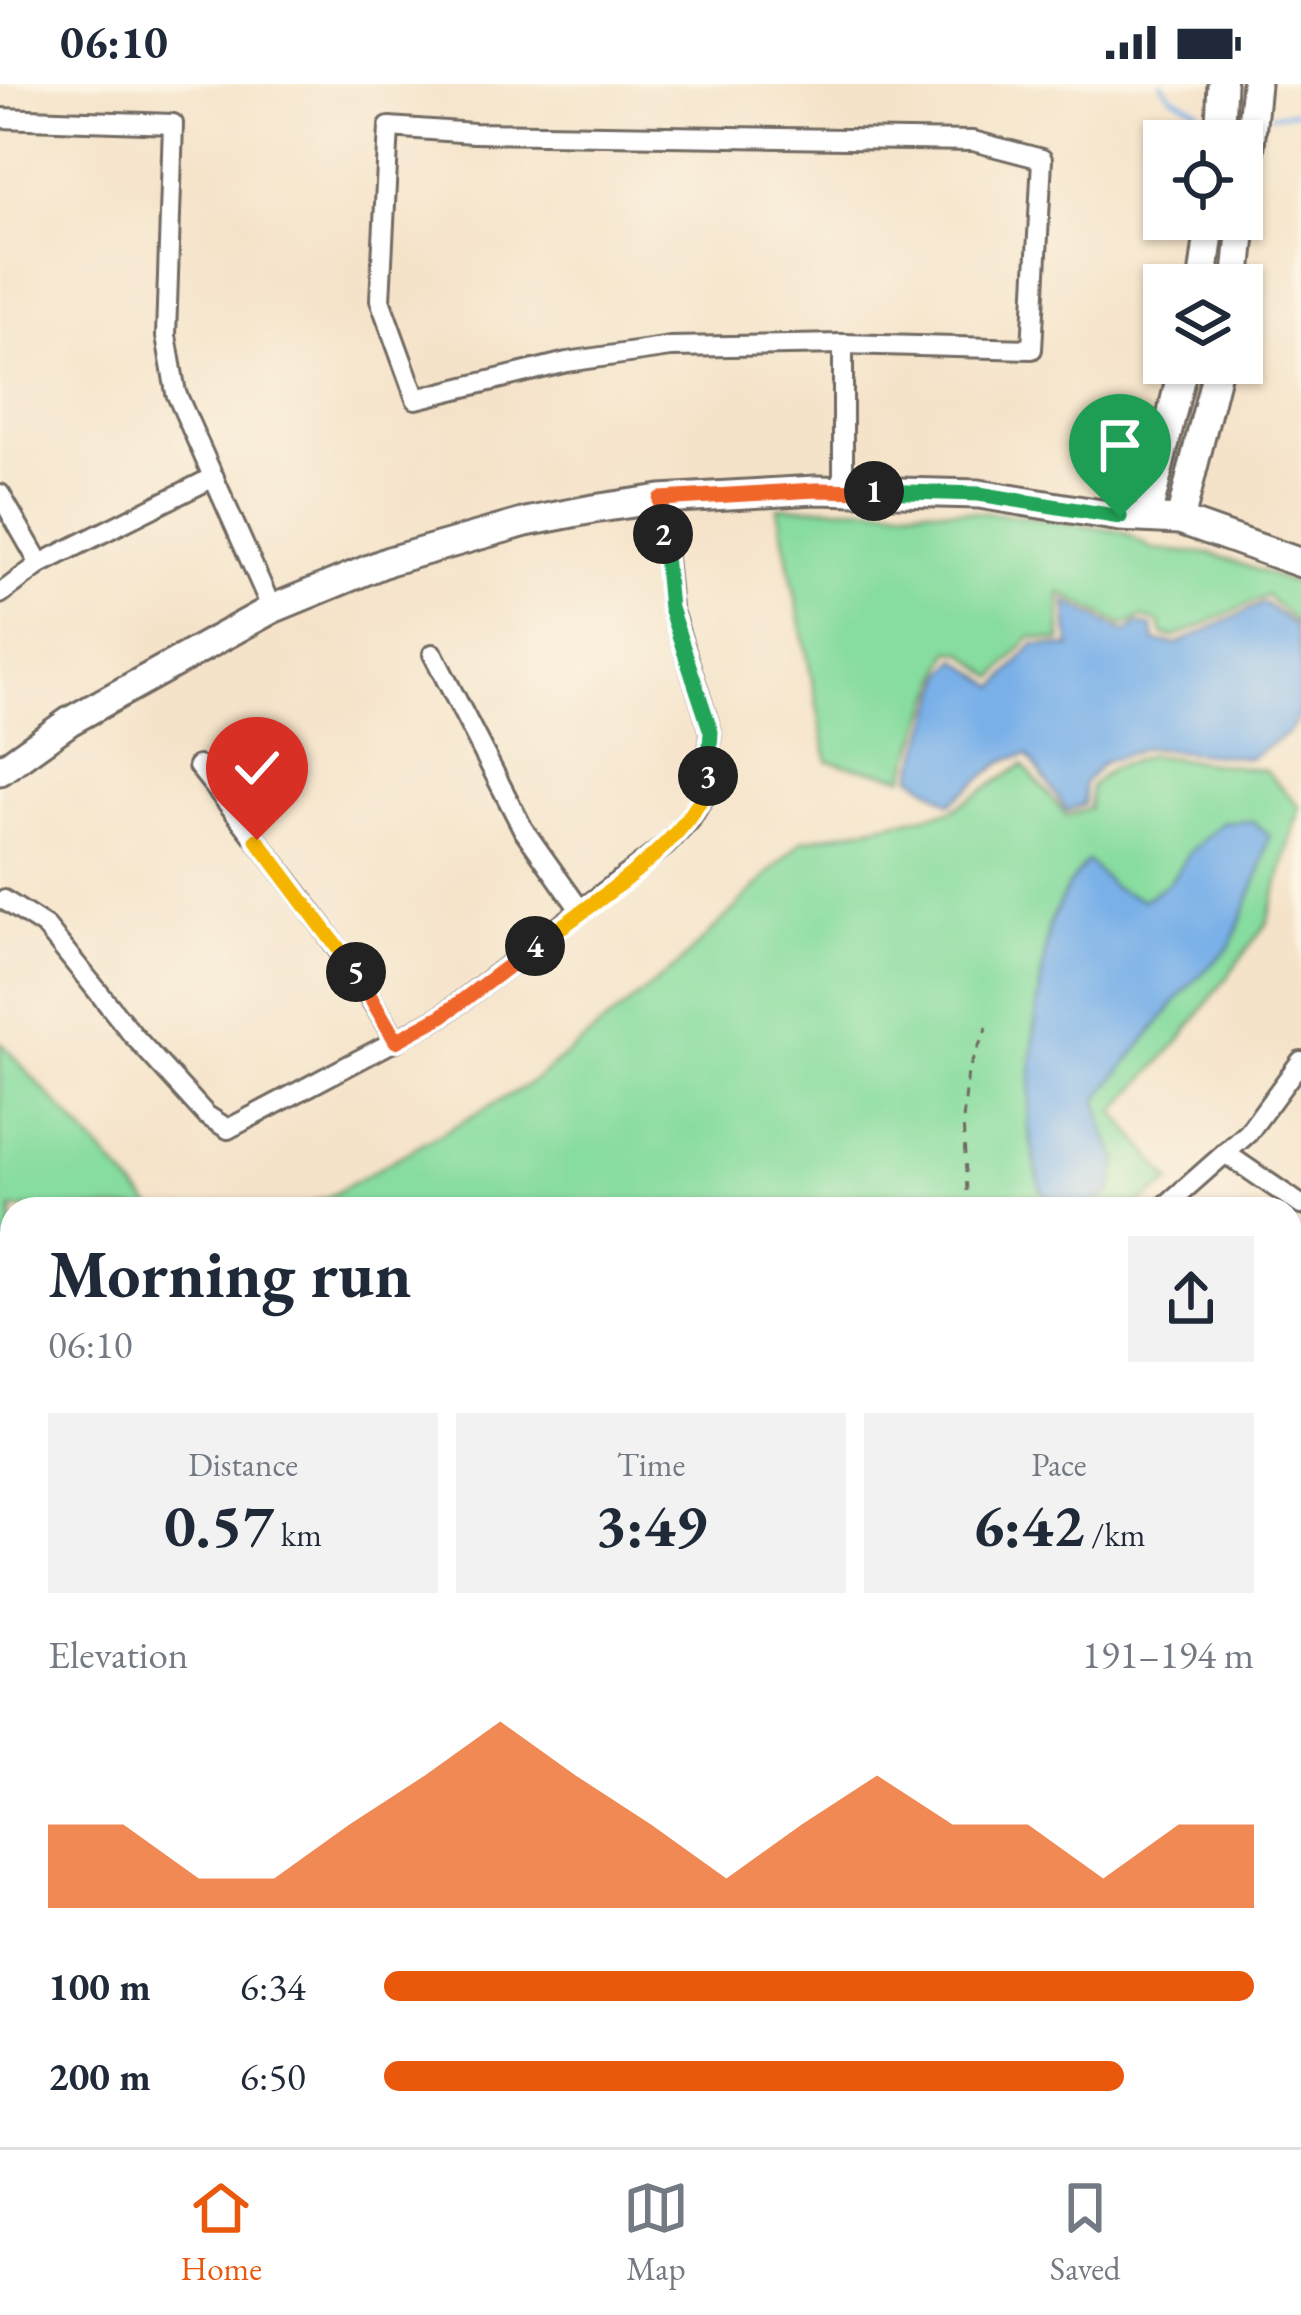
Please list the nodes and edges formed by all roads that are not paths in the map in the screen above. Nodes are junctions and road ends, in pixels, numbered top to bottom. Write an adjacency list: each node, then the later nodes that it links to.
1 (1222, 84): 4 (street)
2 (1256, 84): 5 (street)
3 (0, 118): 9 (street)
4 (1221, 120)
5 (1238, 264)
6 (844, 344): 6 (street); 10 (street)
7 (1179, 384): 13 (street)
8 (1214, 384): 14 (street)
9 (214, 477): 16 (street); 18 (street)
10 (843, 490): 12 (street); 13 (street)
11 (0, 494): 16 (street)
12 (660, 499): 18 (street); 23 (street)
13 (1147, 518): 14 (street)
14 (1180, 520): 15 (street)
15 (1301, 563)
16 (40, 564): 17 (street)
17 (0, 594)
18 (272, 609): 21 (street)
19 (433, 655): 23 (street)
20 (198, 766): 24 (street)
21 (0, 771)
22 (4, 900): 24 (street)
23 (581, 911): 24 (street)
24 (396, 1041)
25 (1301, 1061): 26 (street)
26 (1225, 1153): 27 (street); 28 (street)
27 (1176, 1197)
28 (1289, 1197)

